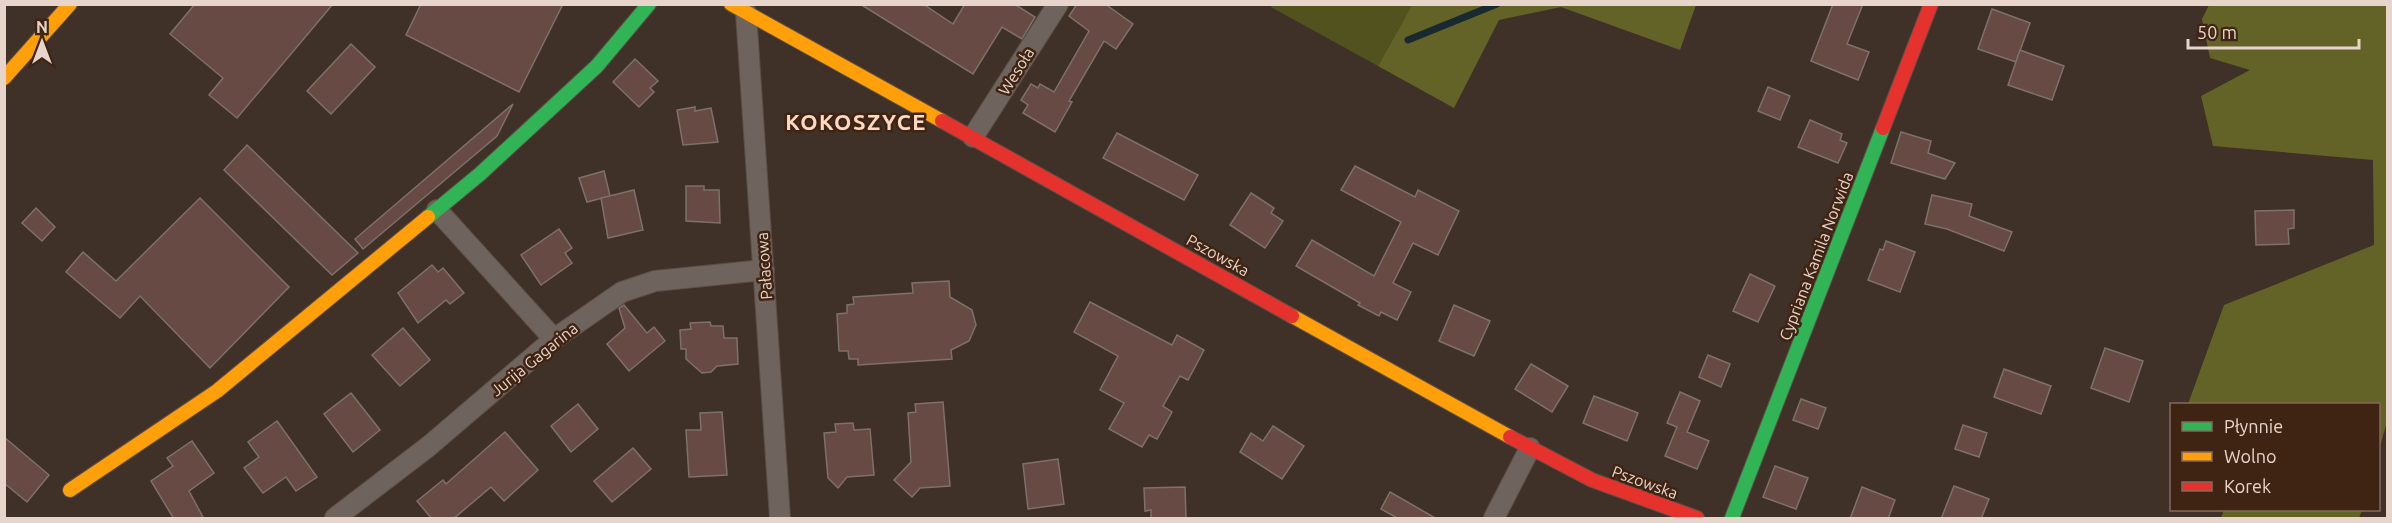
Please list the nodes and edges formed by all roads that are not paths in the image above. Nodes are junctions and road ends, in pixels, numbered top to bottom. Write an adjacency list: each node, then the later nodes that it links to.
1 (70, 4): 6 (street)
2 (649, 4): 8 (street)
3 (1058, 4): 7 (street, Wesoła)
4 (1931, 4): 17 (street, Cypriana Kamila Norwida)
5 (739, 9): 7 (street, Pszowska); 9 (street, Pałacowa)
6 (4, 78)
7 (973, 137): 11 (street, Pszowska)
8 (437, 210): 10 (street); 12 (street)
9 (764, 270): 10 (street, Jurija Gagarina); 14 (street, Pałacowa)
10 (554, 339): 13 (street, Jurija Gagarina)
11 (1530, 448): 15 (street); 16 (street, Pszowska)
12 (70, 490)
13 (335, 519)
14 (780, 519)
15 (1494, 519)
16 (1697, 519)
17 (1732, 519)

